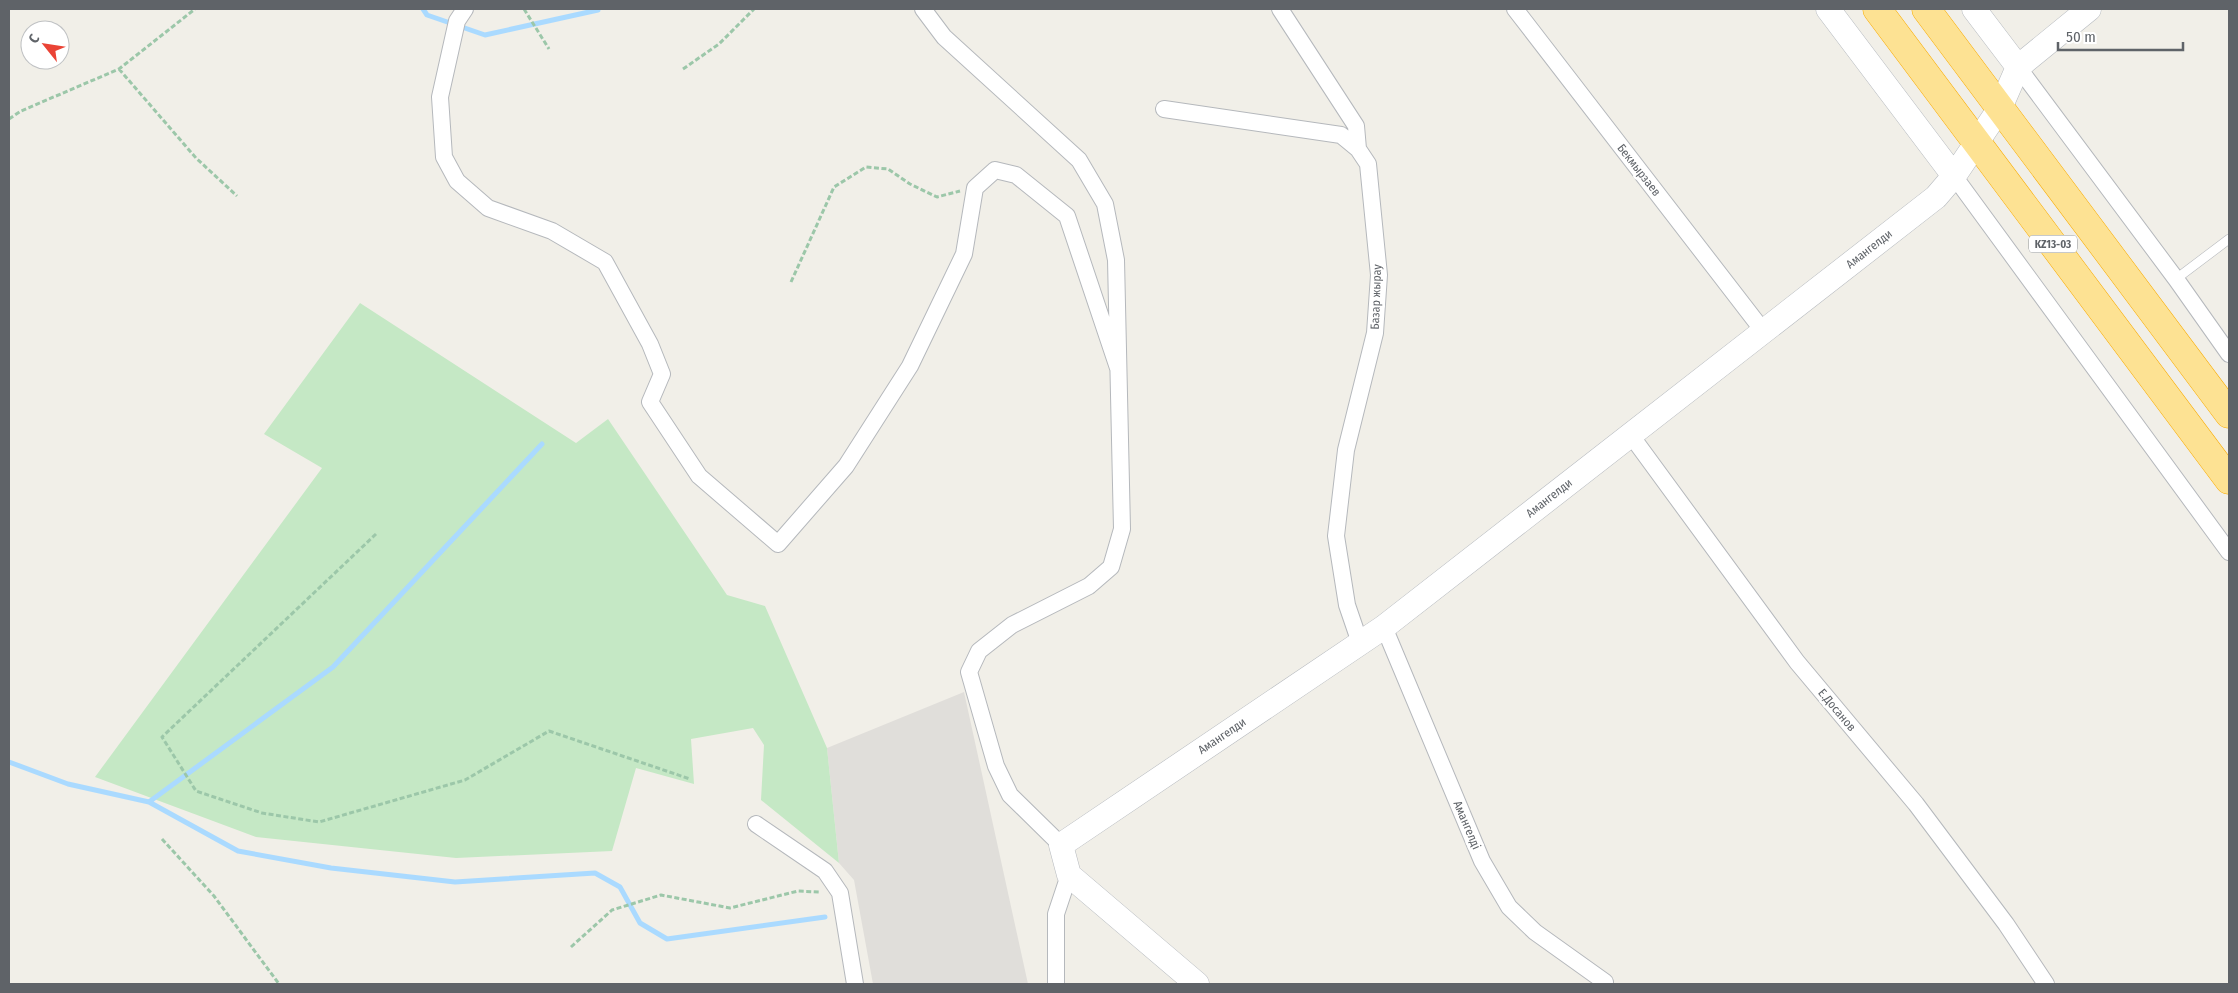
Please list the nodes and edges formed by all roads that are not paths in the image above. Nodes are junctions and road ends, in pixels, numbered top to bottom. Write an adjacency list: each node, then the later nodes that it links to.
1 (466, 9): 20 (street)
2 (923, 9): 20 (street)
3 (1280, 9): 14 (street)
4 (1515, 9): 18 (street, Бекмырзаев)
5 (1828, 9): 15 (main road)
6 (1877, 9): 13 (highway, KZ13-03)
7 (1926, 9): 11 (highway, KZ13-03)
8 (1974, 9): 10 (main road)
9 (2088, 9): 10 (main road)
10 (2018, 67): 11 (main road, Амангелди); 17 (street)
11 (2000, 108): 13 (main road, Амангелди); 21 (highway, KZ13-03)
12 (1164, 109): 14 (street, Базар жырау)
13 (1976, 142): 15 (main road, Амангелди); 23 (highway, KZ13-03)
14 (1358, 149): 26 (street, Базар жырау)
15 (1954, 176): 18 (main road, Амангелди); 24 (street)
16 (2229, 239): 17 (lane)
17 (2176, 279): 19 (street)
18 (1764, 332): 22 (main road, Амангелди)
19 (2229, 354)
20 (1118, 368): 28 (street)
21 (2229, 414)
22 (1630, 434): 25 (main road, Амангелди); 34 (street, Е.Досанов)
23 (2229, 480)
24 (2229, 552)
25 (1384, 627): 26 (main road, Амангелди); 30 (street, Амангелді)
26 (1360, 642): 28 (main road, Амангелди)
27 (756, 824): 31 (street)
28 (1061, 845): 29 (main road)
29 (1069, 875): 32 (street); 33 (main road)
30 (1606, 982)
31 (855, 984)
32 (1056, 984)
33 (1197, 984)
34 (2046, 984)

